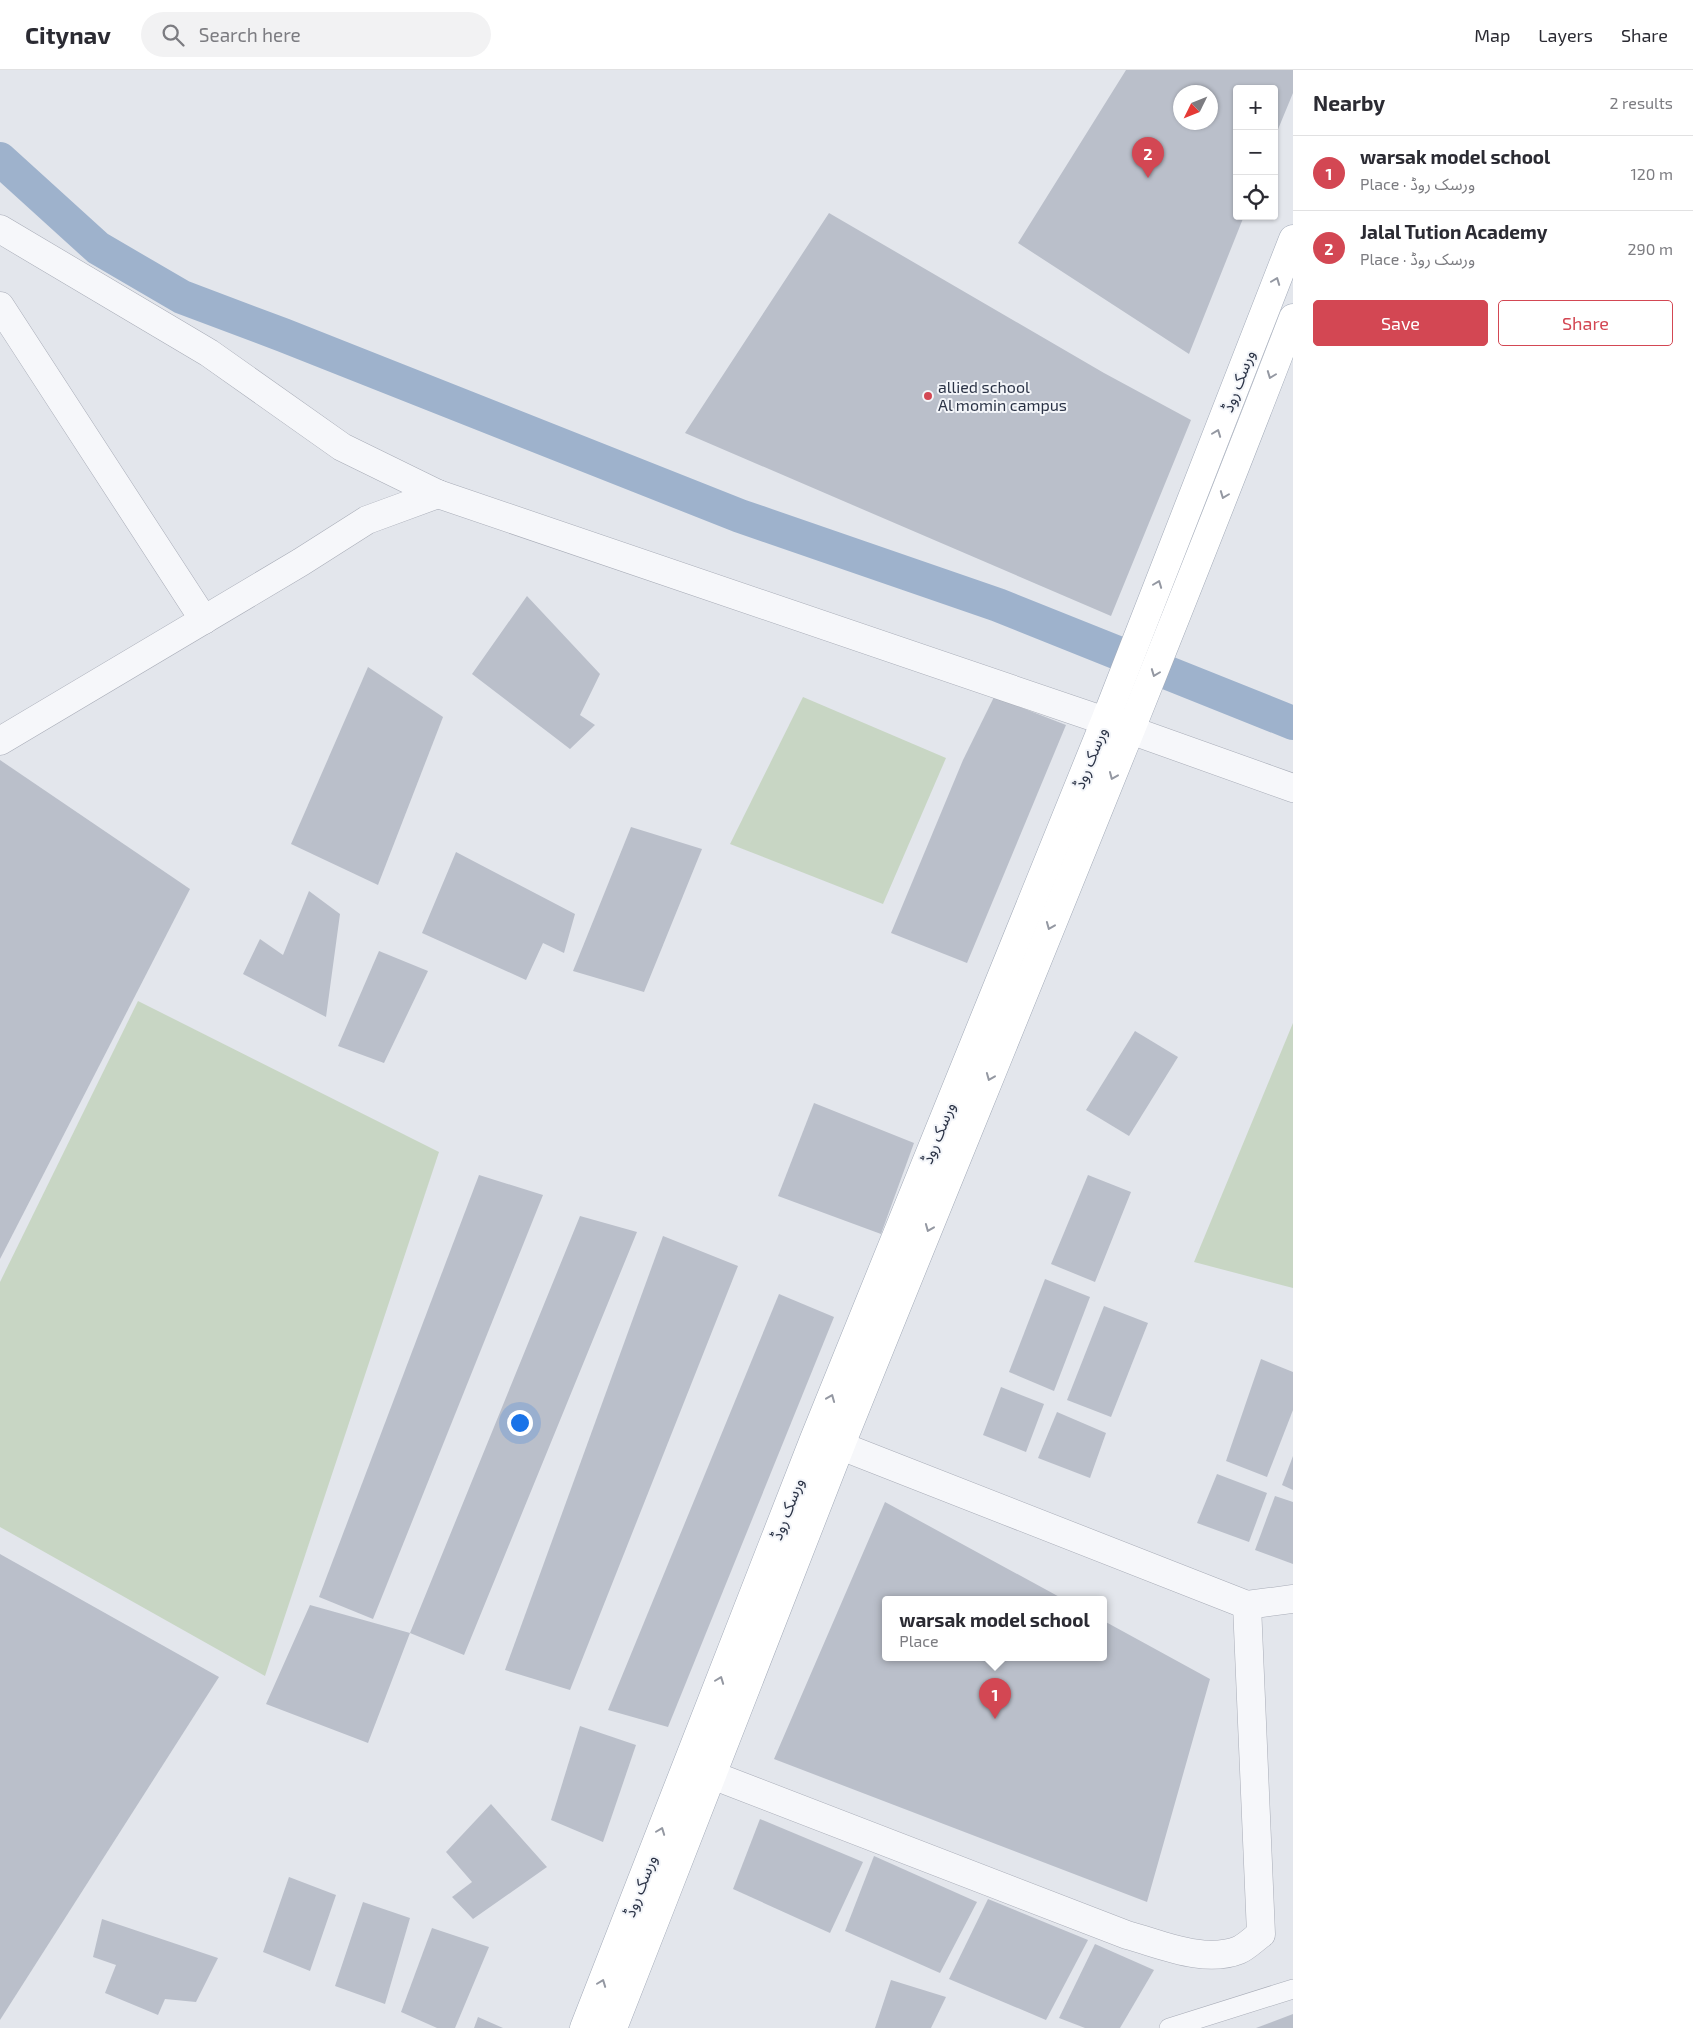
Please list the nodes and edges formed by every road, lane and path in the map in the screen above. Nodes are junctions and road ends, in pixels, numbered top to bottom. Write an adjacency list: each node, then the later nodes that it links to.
1 (0, 229): 5 (street)
2 (1293, 239): 7 (main road, ورسک روڈ, one-way to 2)
3 (0, 306): 6 (street)
4 (1293, 318): 8 (main road, ورسک روڈ, one-way to 8)
5 (438, 494): 6 (street); 7 (street)
6 (204, 620): 9 (street)
7 (1105, 721): 8 (street); 11 (main road, ورسک روڈ)
8 (1132, 732): 10 (street); 12 (main road, ورسک روڈ, one-way to 12)
9 (0, 741)
10 (1293, 788)
11 (950, 1104): 12 (main road); 13 (main road, ورسک روڈ)
12 (975, 1114): 14 (main road, ورسک روڈ, one-way to 14)
13 (851, 1347): 14 (main road); 15 (main road, ورسک روڈ, one-way to 13)
14 (876, 1358): 16 (main road, ورسک روڈ)
15 (814, 1439): 16 (street); 21 (main road, ورسک روڈ, one-way to 15)
16 (840, 1446): 18 (street); 19 (main road, ورسک روڈ)
17 (1293, 1599): 18 (street)
18 (1247, 1605): 19 (street)
19 (712, 1775): 22 (main road, ورسک روڈ)
20 (1293, 1989): 23 (lane)
21 (584, 2028)
22 (613, 2028)
23 (1169, 2028)

